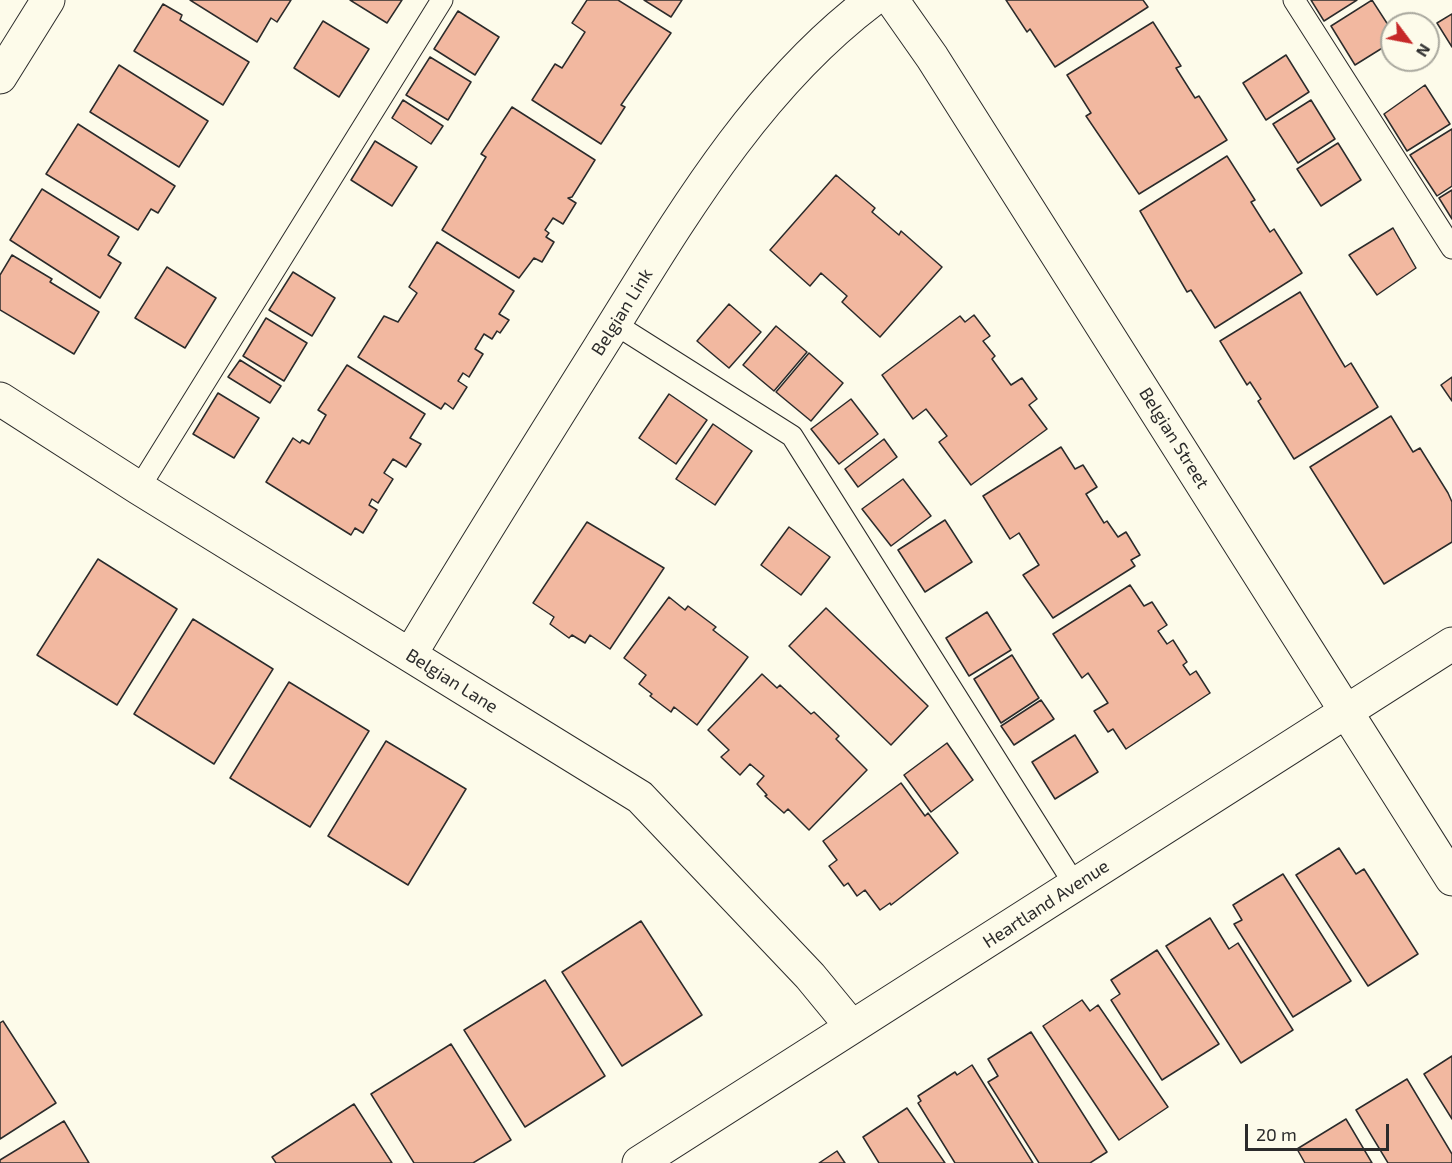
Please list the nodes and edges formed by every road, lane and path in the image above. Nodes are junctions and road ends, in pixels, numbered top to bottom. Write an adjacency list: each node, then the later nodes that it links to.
1 (48, 0): 6 (street)
2 (442, 0): 10 (lane)
3 (873, 0): 8 (street, Belgian Link)
4 (892, 0): 13 (street, Belgian Street)
5 (1294, 0): 7 (lane)
6 (0, 77)
7 (1452, 248)
8 (615, 324): 12 (street, Belgian Link); 15 (lane)
9 (0, 399): 10 (street, Belgian Lane)
10 (139, 488): 12 (street, Belgian Lane)
11 (1452, 644): 13 (street, Heartland Avenue)
12 (410, 655): 16 (street, Belgian Lane)
13 (1347, 711): 14 (street, Belgian Street); 15 (street, Heartland Avenue)
14 (1452, 879)
15 (1075, 885): 16 (street, Heartland Avenue)
16 (852, 1027): 17 (street, Heartland Avenue)
17 (639, 1163)

